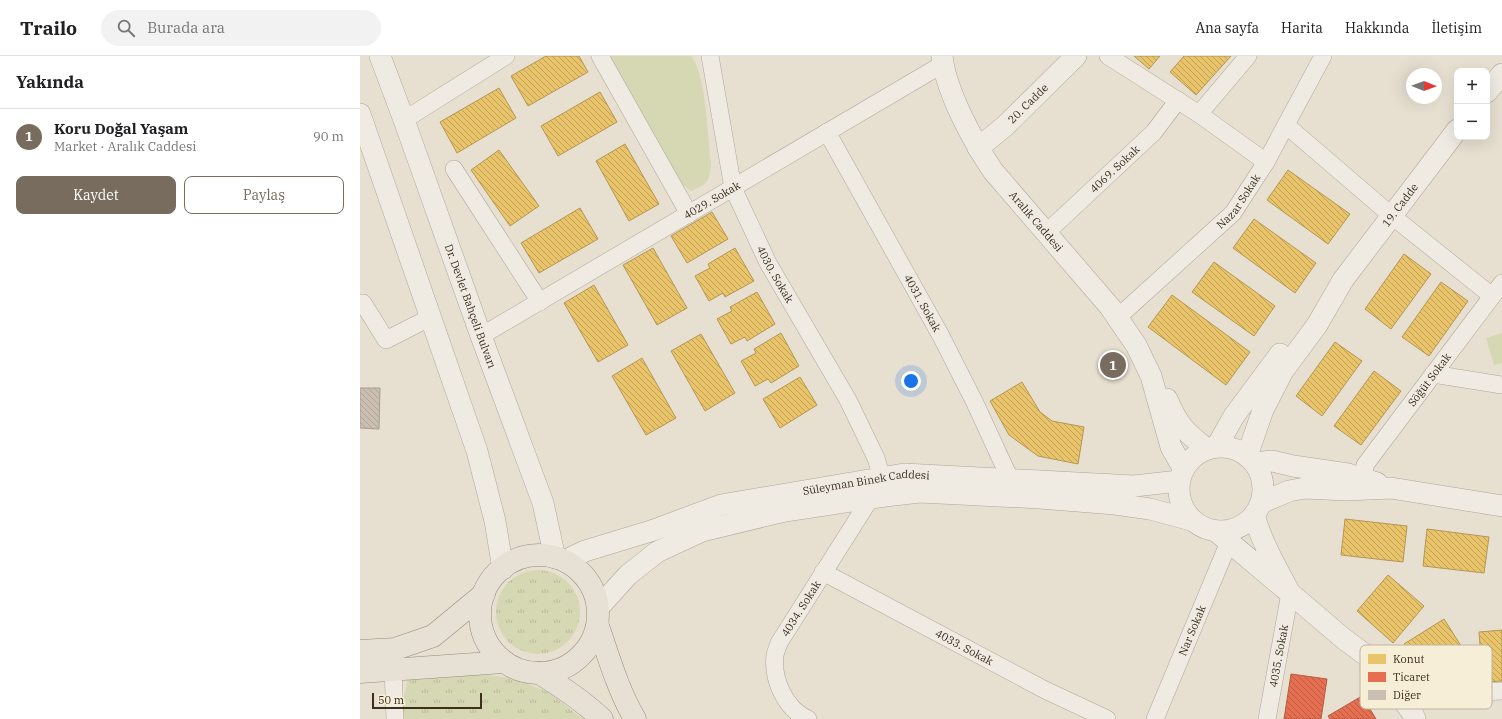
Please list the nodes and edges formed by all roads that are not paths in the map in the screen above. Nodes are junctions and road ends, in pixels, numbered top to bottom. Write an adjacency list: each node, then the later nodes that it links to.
1 (380, 56): 15 (street, Dr. Devlet Bahçeli Bulvarı)
2 (506, 56): 15 (street)
3 (600, 56): 23 (street)
4 (710, 56): 22 (street, 4030. Sokak)
5 (1076, 56): 19 (street, 20. Cadde)
6 (1108, 56): 12 (street)
7 (1248, 56): 14 (street)
8 (1323, 56): 16 (street, Nazar Sokak)
9 (943, 60): 17 (street, 4029. Sokak); 19 (street, Aralık Caddesi)
10 (1502, 74): 11 (street)
11 (1490, 88)
12 (1178, 100): 14 (street); 25 (street, 4069. Sokak)
13 (360, 114): 30 (street)
14 (1199, 114): 20 (street)
15 (404, 120): 32 (street, Dr. Devlet Bahçeli Bulvarı)
16 (1286, 125): 20 (street, Nazar Sokak); 24 (street)
17 (827, 132): 22 (street, 4029. Sokak); 41 (street, 4031. Sokak)
18 (1454, 134): 24 (street, 19. Cadde)
19 (978, 148): 25 (street, Aralık Caddesi)
20 (1266, 162): 31 (street, Nazar Sokak)
21 (454, 169): 28 (street)
22 (733, 188): 23 (street, 4029. Sokak); 39 (street, 4030. Sokak)
23 (689, 214): 28 (street, 4029. Sokak)
24 (1392, 216): 26 (street, 19. Cadde); 27 (street)
25 (1046, 233): 31 (street, Aralık Caddesi)
26 (1343, 280): 36 (street); 37 (street)
27 (1497, 290): 33 (street, Söğüt Sokak)
28 (540, 302): 32 (street, 4029. Sokak)
29 (360, 303): 30 (street)
30 (431, 317): 49 (street)
31 (1117, 318): 34 (street, Aralık Caddesi)
32 (481, 336): 48 (street, Dr. Devlet Bahçeli Bulvarı)
33 (1433, 374): 35 (street); 40 (street, Söğüt Sokak)
34 (1151, 376): 36 (street, Aralık Caddesi); 38 (street, Aralık Caddesi)
35 (1502, 385)
36 (1212, 447): 37 (street); 38 (street)
37 (1251, 459): 40 (street); 45 (street)
38 (1181, 475): 41 (street, Süleyman Binek Caddesi); 46 (street)
39 (882, 478): 41 (street, Süleyman Binek Caddesi); 48 (street, Süleyman Binek Caddesi)
40 (1364, 478): 42 (street)
41 (1010, 479)
42 (1391, 488): 44 (street); 45 (street)
43 (870, 499): 46 (street, Süleyman Binek Caddesi); 50 (street, 4034. Sokak); 53 (street, Süleyman Binek Caddesi)
44 (1502, 506)
45 (1258, 509): 47 (street); 51 (street)
46 (1192, 520): 47 (street)
47 (1223, 537): 51 (street); 68 (street, Nar Sokak)
48 (559, 560): 49 (main road); 53 (main road)
49 (503, 568): 52 (main road)
50 (823, 572): 66 (street, 4034. Sokak); 67 (street, 4033. Sokak)
51 (1290, 593): 55 (street); 69 (street, 4035. Sokak)
52 (484, 594): 54 (main road); 56 (main road)
53 (598, 617): 59 (main road); 65 (main road)
54 (360, 651)
55 (1360, 651)
56 (504, 662): 57 (main road); 59 (main road)
57 (393, 669): 58 (main road); 63 (street)
58 (360, 672)
59 (539, 673): 64 (main road)
60 (1502, 690): 61 (street)
61 (1492, 691)
62 (1409, 709): 70 (street)
63 (395, 719)
64 (602, 719)
65 (635, 719)
66 (808, 719)
67 (1107, 719)
68 (1155, 719)
69 (1268, 719)
70 (1415, 719)

